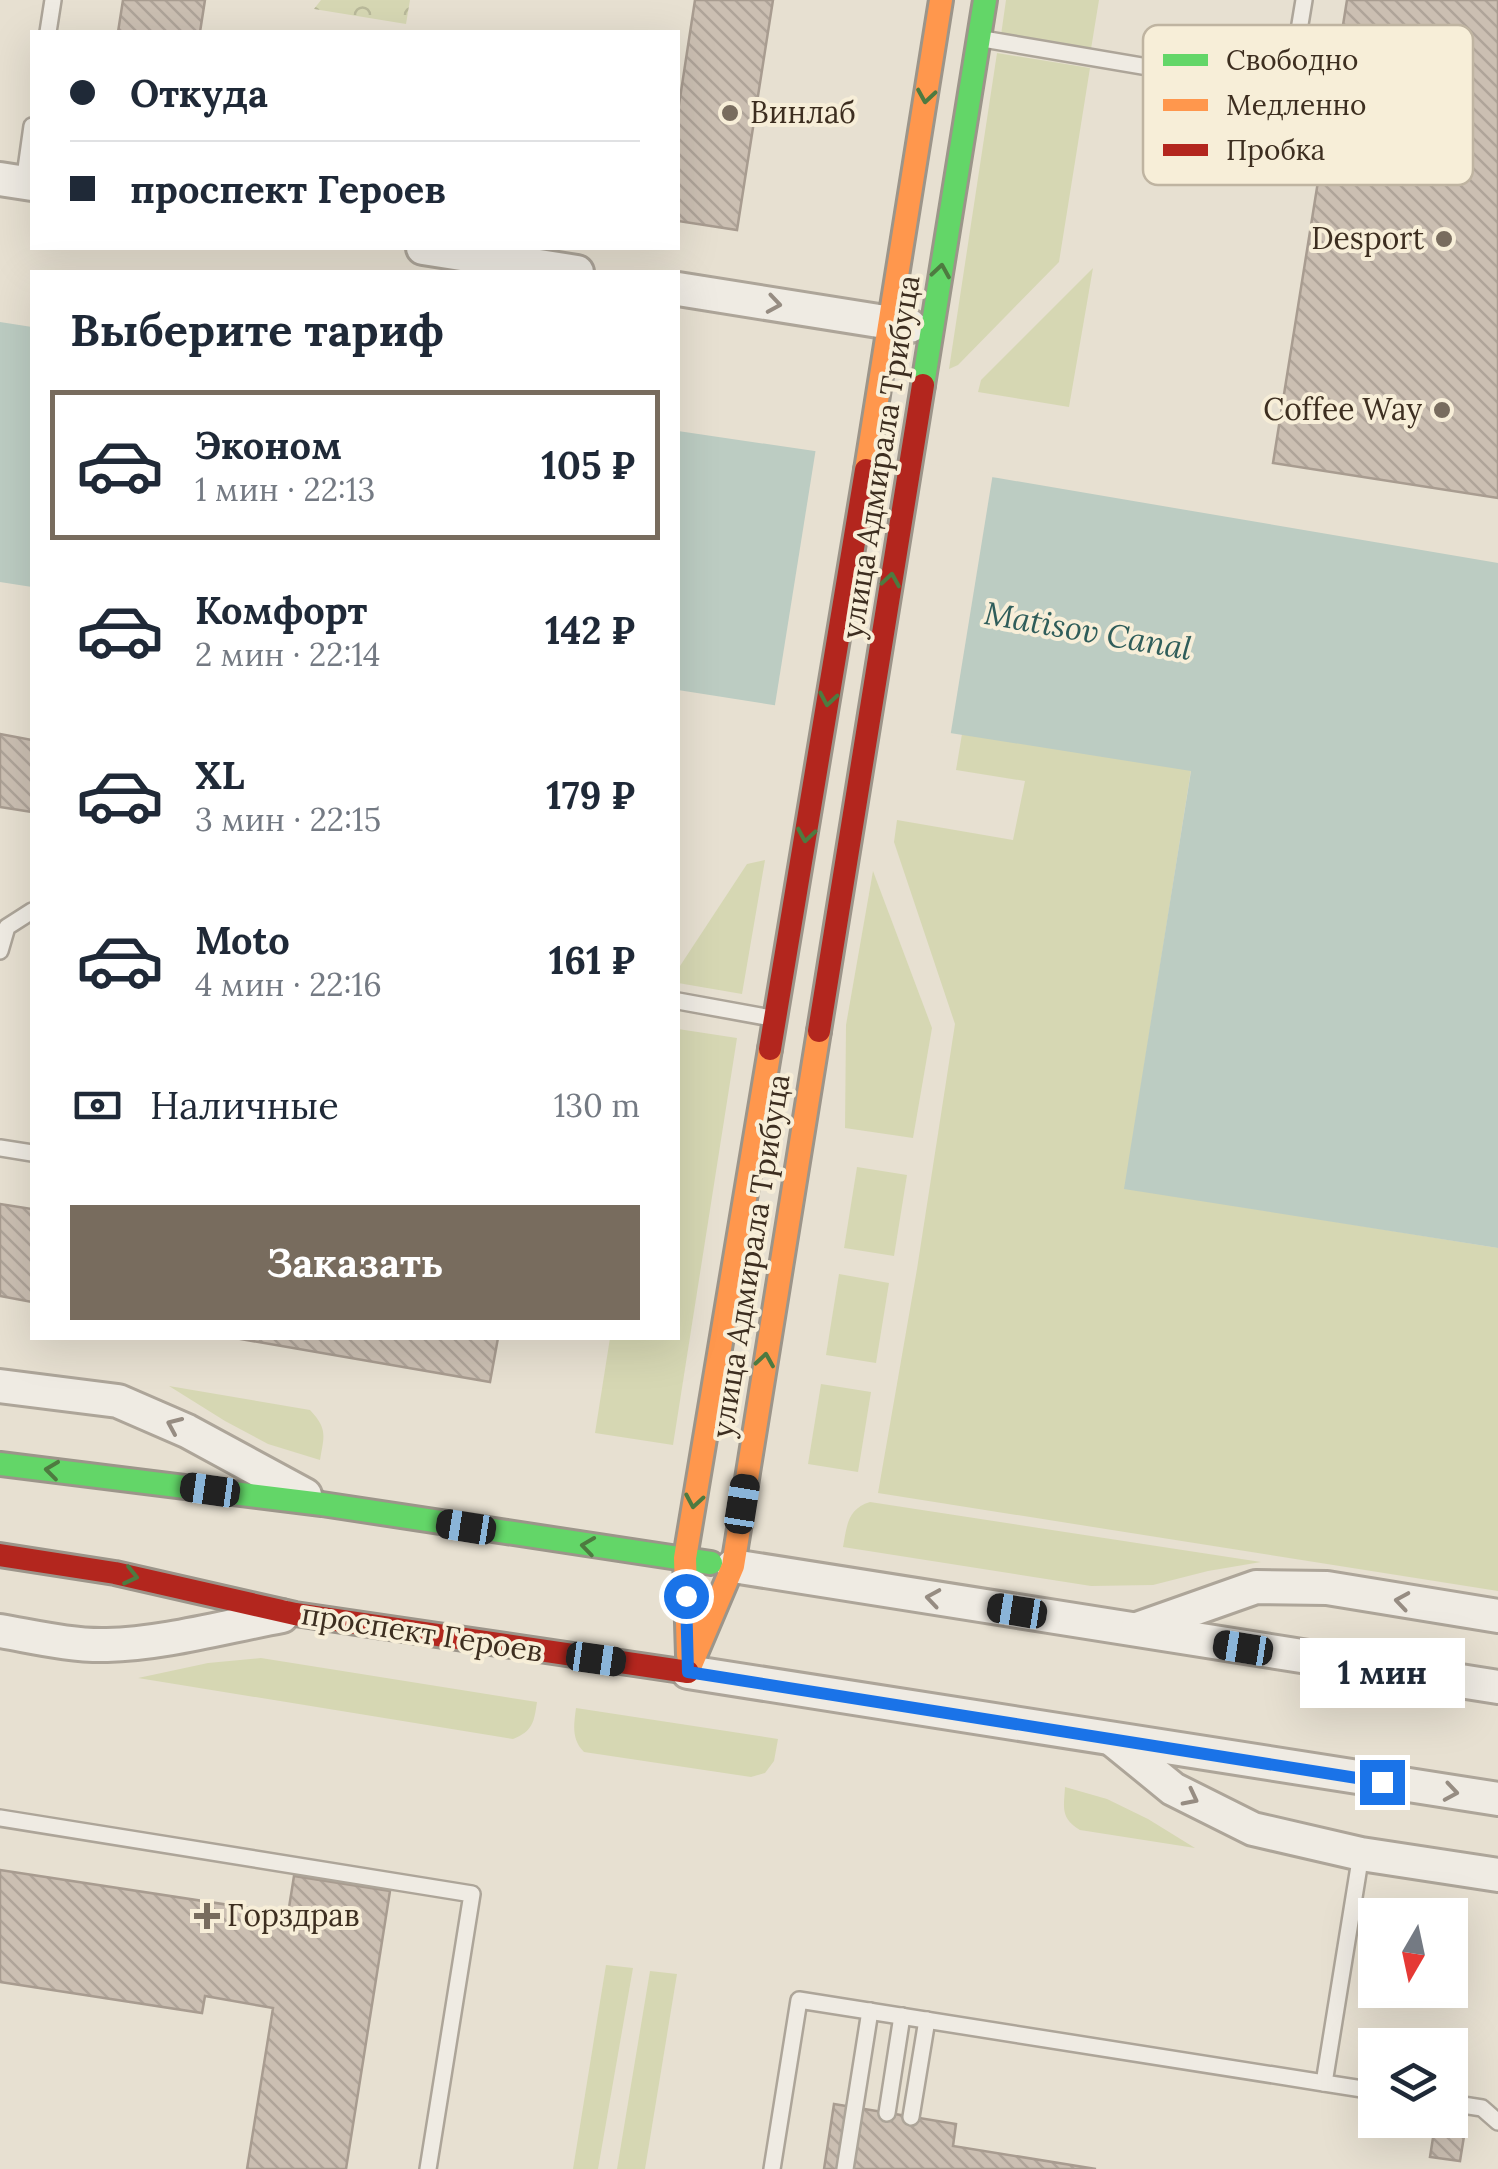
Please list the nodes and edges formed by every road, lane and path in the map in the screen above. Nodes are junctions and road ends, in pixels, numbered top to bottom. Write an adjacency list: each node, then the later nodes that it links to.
1 (53, 0): 6 (lane)
2 (942, 0): 14 (street, улица Адмирала Трибуца, one-way to 14)
3 (985, 0): 7 (street, улица Адмирала Трибуца)
4 (1304, 0): 5 (lane)
5 (1300, 25)
6 (48, 30)
7 (979, 38): 8 (lane); 15 (street, улица Адмирала Трибуца, one-way to 7)
8 (1143, 66)
9 (30, 135): 10 (lane)
10 (19, 182)
11 (436, 250): 12 (street)
12 (564, 270)
13 (680, 289): 14 (street, one-way to 14)
14 (890, 323): 15 (street); 19 (street, улица Адмирала Трибуца, one-way to 19)
15 (932, 329): 27 (street, улица Адмирала Трибуца, one-way to 15)
16 (30, 912): 17 (lane)
17 (0, 952)
18 (680, 1001): 19 (lane)
19 (775, 1018): 26 (street, улица Адмирала Трибуца, one-way to 26)
20 (0, 1148): 21 (lane)
21 (30, 1153)
22 (0, 1386): 24 (street, one-way to 22)
23 (0, 1464): 24 (street, one-way to 23)
24 (322, 1504): 26 (street, one-way to 24)
25 (0, 1555): 28 (street, проспект Героев, one-way to 28)
26 (685, 1558): 27 (street); 32 (street, улица Адмирала Трибуца)
27 (732, 1566): 30 (street, one-way to 27); 32 (street, улица Адмирала Трибуца)
28 (295, 1614): 31 (street); 32 (street, проспект Героев)
29 (1498, 1616): 30 (street, one-way to 30)
30 (1133, 1630): 33 (street)
31 (0, 1632)
32 (688, 1672): 34 (street, проспект Героев)
33 (1498, 1687)
34 (1113, 1740): 35 (street, проспект Героев, one-way to 35); 37 (street, one-way to 37)
35 (1498, 1800)
36 (0, 1818): 48 (lane)
37 (1360, 1854): 38 (street); 42 (lane)
38 (1498, 1875)
39 (870, 2011): 40 (lane); 49 (lane); 50 (lane)
40 (902, 2016): 41 (lane); 45 (lane)
41 (926, 2020): 42 (lane); 46 (lane)
42 (1324, 2083): 43 (lane)
43 (1358, 2088)
44 (1468, 2106): 47 (lane)
45 (888, 2113)
46 (911, 2117)
47 (1498, 2122)
48 (428, 2169)
49 (772, 2169)
50 (845, 2169)

